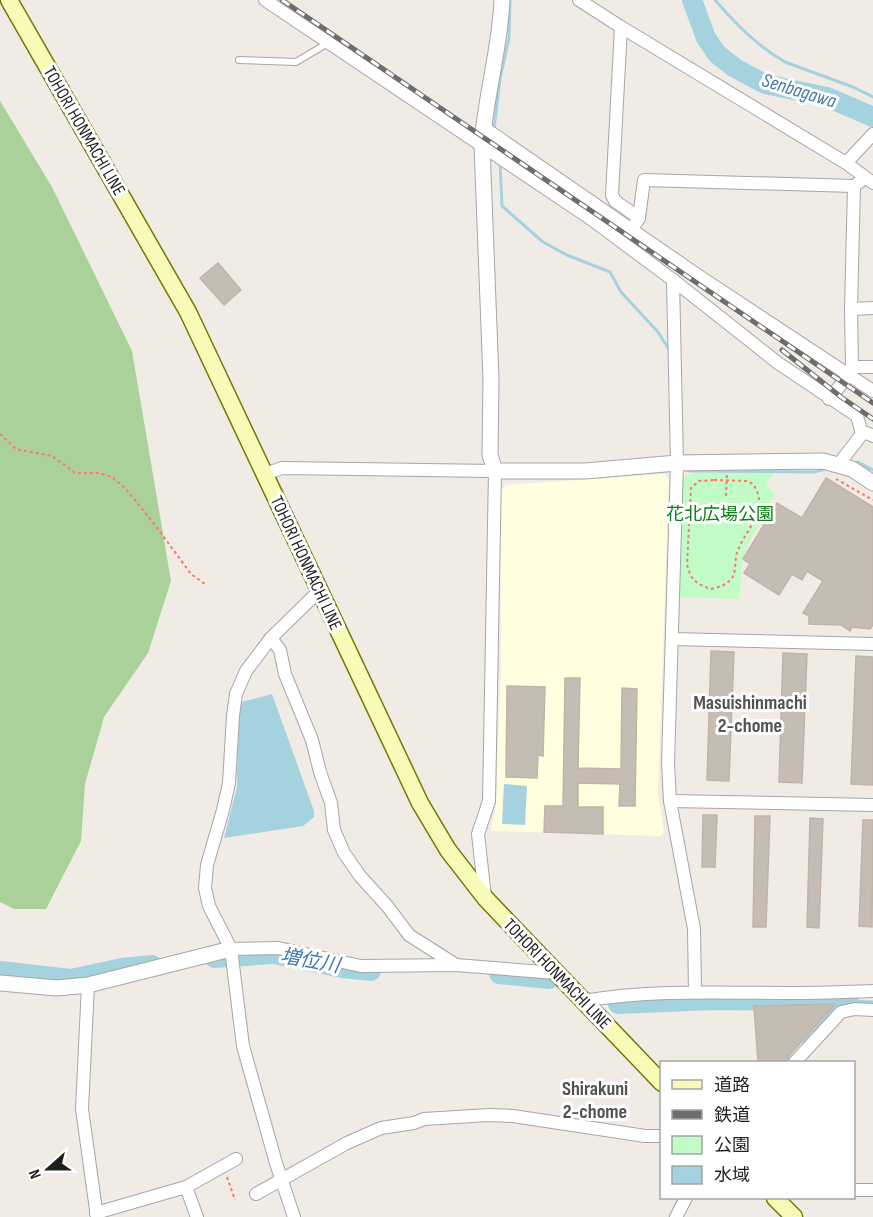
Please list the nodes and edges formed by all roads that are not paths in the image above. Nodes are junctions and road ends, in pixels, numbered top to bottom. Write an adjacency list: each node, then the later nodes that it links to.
1 (9, 0): 26 (main road, TOHORI HONMACHI LINE)
2 (265, 0): 6 (street)
3 (502, 0): 8 (street)
4 (579, 0): 5 (street)
5 (621, 27): 11 (street); 14 (street)
6 (328, 43): 7 (lane); 10 (street)
7 (239, 60)
8 (483, 127): 10 (street); 14 (street)
9 (873, 134): 11 (street)
10 (482, 146): 15 (street); 25 (street)
11 (846, 163): 12 (street)
12 (869, 181): 13 (street)
13 (854, 186): 14 (street); 17 (street)
14 (635, 224): 19 (street)
15 (674, 280): 21 (street); 23 (street)
16 (873, 308): 17 (street)
17 (851, 309): 19 (street)
18 (873, 367): 19 (street)
19 (851, 371): 20 (street); 21 (street)
20 (873, 392)
21 (829, 399): 22 (street)
22 (867, 435): 24 (street)
23 (676, 464): 24 (street); 25 (street); 30 (street)
24 (838, 465): 27 (street)
25 (495, 471): 26 (street); 34 (street)
26 (265, 474): 28 (main road, TOHORI HONMACHI LINE)
27 (873, 483)
28 (319, 591): 29 (street); 34 (main road, TOHORI HONMACHI LINE)
29 (271, 638): 35 (street); 36 (street)
30 (673, 639): 31 (street); 32 (street)
31 (873, 644)
32 (670, 801): 33 (street); 40 (street)
33 (873, 805)
34 (486, 899): 37 (main road, TOHORI HONMACHI LINE)
35 (231, 949): 36 (street); 39 (street); 48 (street)
36 (456, 965): 37 (street)
37 (556, 973): 42 (main road, TOHORI HONMACHI LINE)
38 (0, 983): 39 (street)
39 (88, 985): 55 (street)
40 (695, 991): 41 (street); 42 (street)
41 (873, 991)
42 (583, 1001): 45 (main road, TOHORI HONMACHI LINE)
43 (873, 1010): 44 (street)
44 (796, 1061)
45 (660, 1081)
46 (660, 1136): 48 (street)
47 (236, 1159): 49 (street)
48 (282, 1179): 52 (street); 57 (street)
49 (186, 1187): 55 (street); 56 (street)
50 (855, 1190): 51 (street)
51 (873, 1190)
52 (256, 1194)
53 (685, 1199): 58 (street)
54 (777, 1199): 59 (main road)
55 (97, 1215)
56 (197, 1217)
57 (294, 1217)
58 (676, 1217)
59 (794, 1217)

